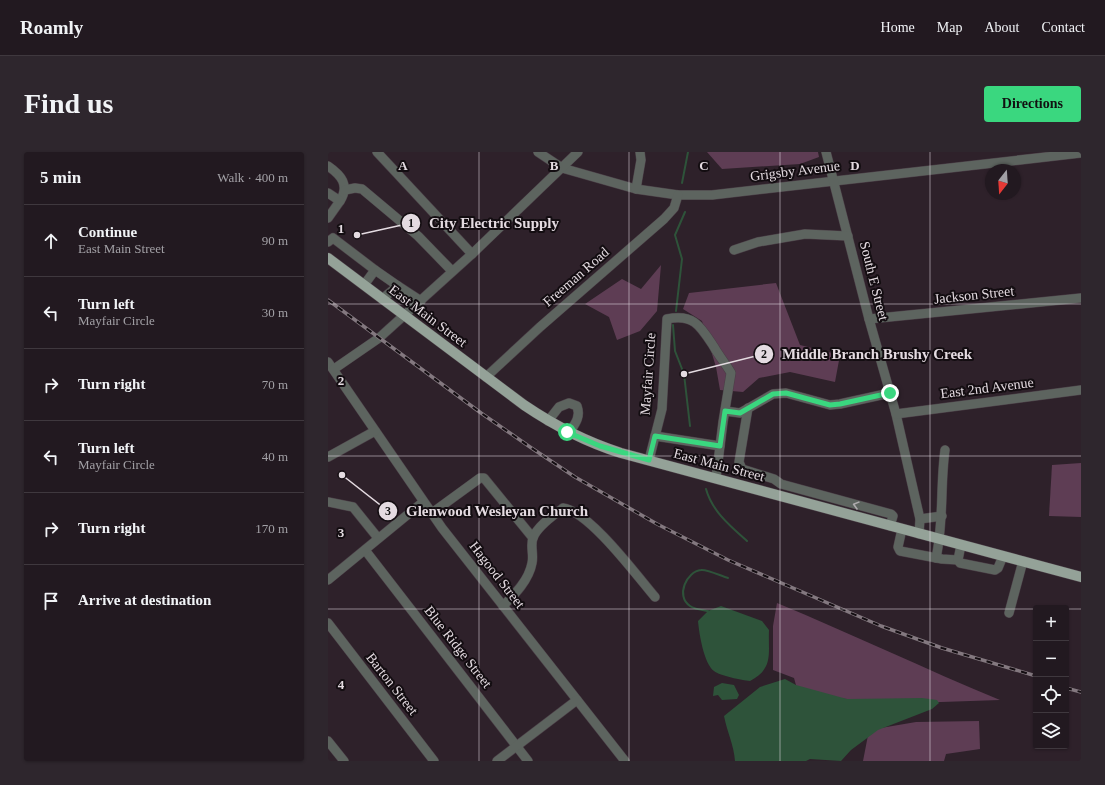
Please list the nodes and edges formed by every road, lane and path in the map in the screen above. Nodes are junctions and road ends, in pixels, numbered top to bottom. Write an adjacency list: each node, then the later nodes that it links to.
1 (377, 152): 19 (street)
2 (538, 152): 8 (street, Grigsby Avenue)
3 (578, 152): 8 (street)
4 (640, 152): 10 (street)
5 (826, 152): 9 (street, South E Street)
6 (1081, 153): 9 (street, Grigsby Avenue)
7 (328, 166): 11 (street)
8 (562, 168): 10 (street, Grigsby Avenue); 19 (street)
9 (834, 180): 13 (street, Grigsby Avenue); 16 (street, South E Street)
10 (636, 189): 13 (street, Grigsby Avenue)
11 (345, 190): 14 (street); 22 (street)
12 (328, 193): 14 (street)
13 (678, 195): 31 (street, Freeman Road)
14 (340, 201): 15 (street)
15 (328, 218)
16 (848, 236): 18 (street); 29 (street, South E Street)
17 (330, 238): 21 (street)
18 (734, 250)
19 (472, 254): 22 (street)
20 (328, 258): 23 (main road, East Main Street)
21 (375, 270): 23 (street); 24 (street)
22 (452, 272): 27 (street)
23 (364, 285): 26 (main road, East Main Street)
24 (398, 286): 26 (street); 27 (street)
25 (1081, 298): 29 (street, Jackson Street)
26 (382, 299): 28 (main road, East Main Street)
27 (421, 301): 28 (street)
28 (404, 316): 30 (street); 31 (main road, East Main Street)
29 (869, 319): 33 (street, South E Street)
30 (331, 366): 38 (street, Hagood Street)
31 (486, 377): 37 (main road, East Main Street)
32 (1081, 390): 36 (street, East 2nd Avenue)
33 (890, 393): 34 (street); 36 (street, South E Street)
34 (748, 408): 35 (street); 46 (street)
35 (725, 411): 40 (street, Mayfair Circle); 41 (street, Mayfair Circle)
36 (896, 414): 52 (street, South E Street)
37 (548, 421): 39 (main road, East Main Street); 39 (street)
38 (375, 431): 43 (street); 48 (street, Hagood Street)
39 (569, 433): 44 (main road, East Main Street)
40 (655, 436): 41 (street); 44 (street, Mayfair Circle)
41 (720, 446): 45 (street, Mayfair Circle)
42 (945, 450): 51 (street)
43 (328, 457)
44 (649, 460): 45 (main road, East Main Street)
45 (716, 478): 49 (main road, East Main Street)
46 (826, 497): 49 (street); 53 (street, one-way to 46)
47 (328, 502): 56 (street)
48 (423, 502): 50 (street, Hagood Street); 56 (street)
49 (823, 508): 53 (main road, East Main Street)
50 (432, 513): 57 (street); 68 (street, Hagood Street)
51 (942, 516): 52 (street); 58 (street)
52 (920, 519): 55 (street, South E Street)
53 (892, 521): 54 (main road, East Main Street)
54 (902, 529): 55 (main road, East Main Street); 62 (street)
55 (919, 534): 58 (main road, East Main Street)
56 (378, 538): 60 (street)
57 (532, 538): 67 (street); 68 (street)
58 (940, 539): 59 (main road, East Main Street); 62 (street)
59 (961, 545): 61 (main road, East Main Street); 63 (street)
60 (365, 550): 66 (street); 73 (street, Blue Ridge Street)
61 (1003, 556): 63 (street); 64 (main road, East Main Street)
62 (936, 558): 63 (street)
63 (958, 560)
64 (1023, 561): 65 (main road, East Main Street); 69 (street)
65 (1081, 577)
66 (328, 580)
67 (655, 597)
68 (503, 606): 71 (street, Hagood Street)
69 (1009, 613)
70 (328, 624): 75 (street, Barton Street)
71 (577, 700): 73 (street); 78 (street, Hagood Street)
72 (328, 741): 74 (street)
73 (517, 746): 76 (street); 77 (street, Blue Ridge Street)
74 (344, 761)
75 (434, 761)
76 (497, 761)
77 (528, 761)
78 (625, 761)

